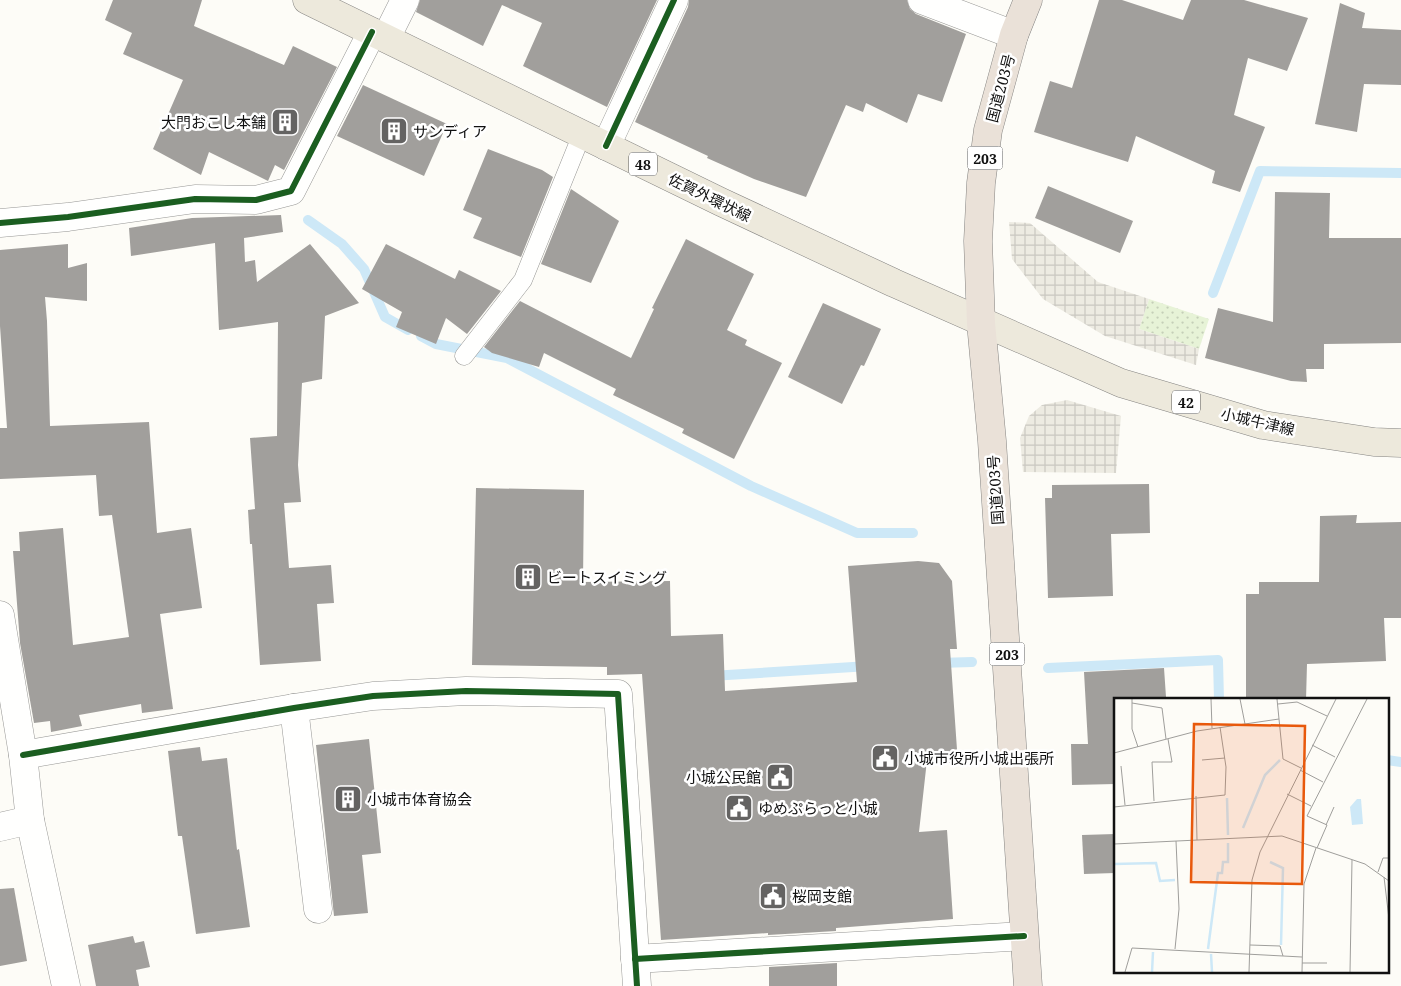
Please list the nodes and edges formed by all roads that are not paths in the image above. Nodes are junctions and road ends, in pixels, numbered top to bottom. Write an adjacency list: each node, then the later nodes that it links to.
1 (307, 0): 6 (main road, 佐賀外環状線 / 48)
2 (405, 0): 6 (street)
3 (674, 0): 9 (street)
4 (922, 0): 7 (street)
5 (1028, 0): 7 (highway, 国道203号 / 203)
6 (379, 35): 8 (main road, 佐賀外環状線 / 48); 10 (street)
7 (1014, 35): 11 (highway, 国道203号 / 203)
8 (582, 134): 9 (main road, 佐賀外環状線 / 48); 12 (lane)
9 (606, 146): 11 (main road, 佐賀外環状線 / 48)
10 (0, 223)
11 (981, 322): 13 (main road, 小城牛津線 / 42); 20 (highway, 国道203号 / 203)
12 (464, 356)
13 (1401, 443)
14 (0, 615): 16 (street)
15 (294, 708): 16 (street); 19 (street); 21 (street)
16 (23, 755): 17 (street)
17 (30, 820): 18 (street); 22 (street)
18 (0, 827)
19 (318, 909)
20 (1024, 936): 21 (street); 24 (highway, 国道203号 / 203)
21 (635, 959): 23 (street)
22 (66, 986)
23 (637, 986)
24 (1028, 986)

